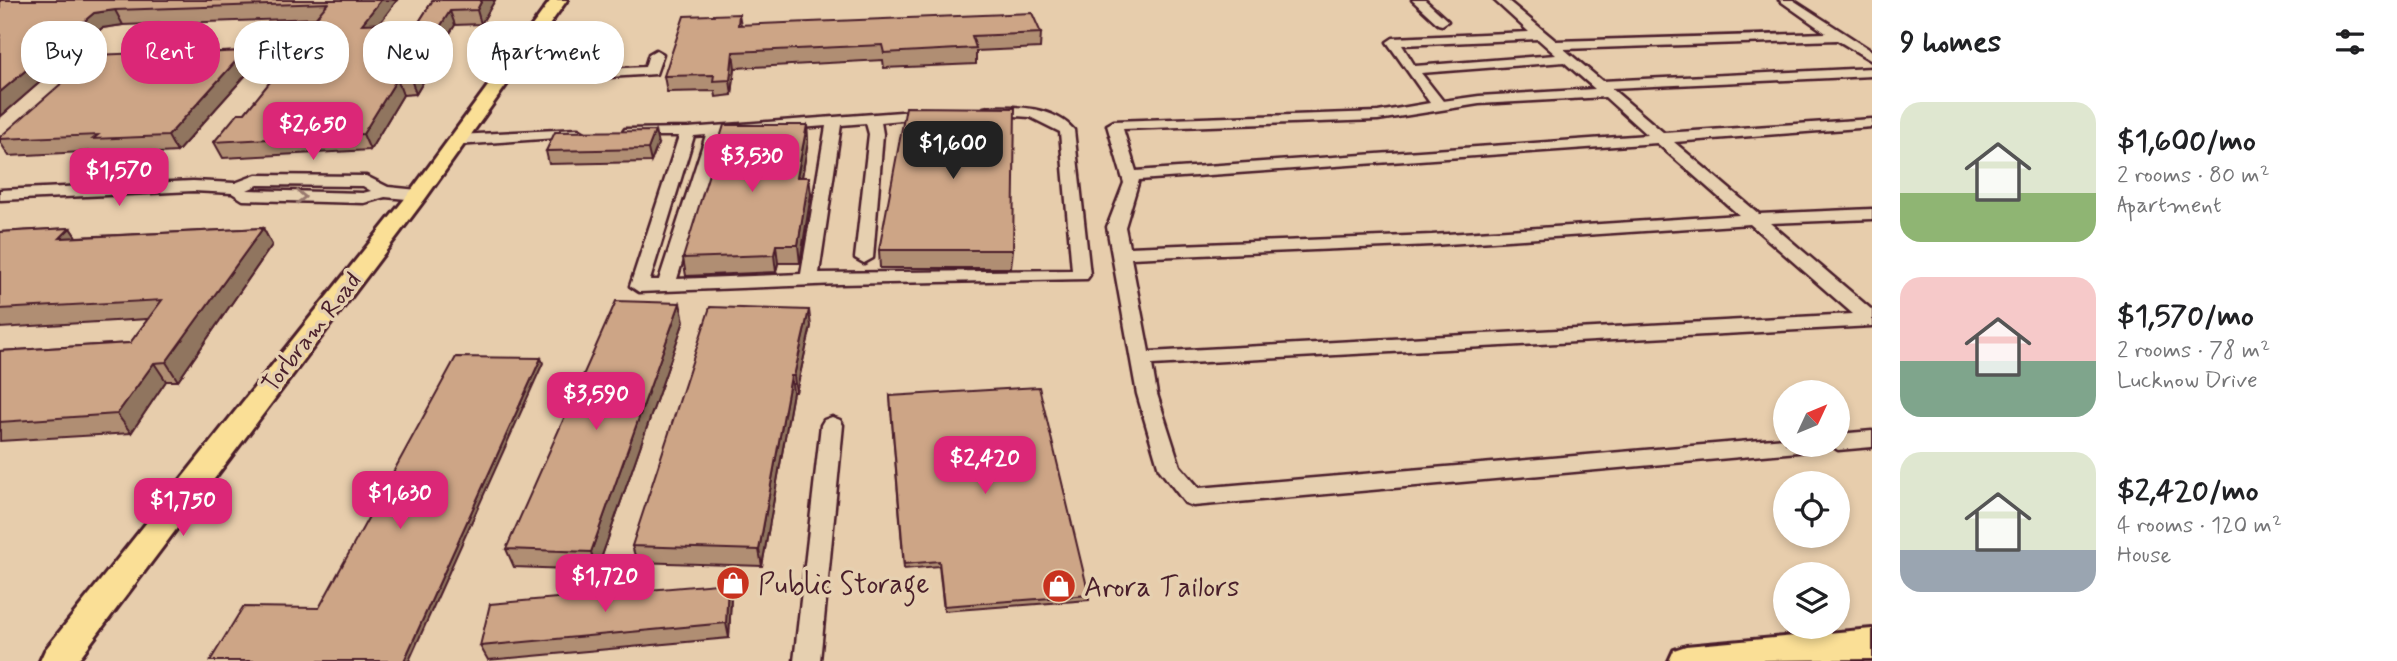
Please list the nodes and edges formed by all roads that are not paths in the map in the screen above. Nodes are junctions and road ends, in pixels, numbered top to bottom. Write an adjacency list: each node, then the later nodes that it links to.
1 (559, 0): 25 (main road, Torbram Road)
2 (1418, 0): 5 (street)
3 (1500, 0): 6 (street)
4 (1785, 0): 7 (street)
5 (1442, 21)
6 (1540, 35): 8 (street); 12 (street)
7 (1841, 36): 8 (street); 10 (street)
8 (1552, 45): 11 (street)
9 (656, 54): 13 (street)
10 (1872, 57)
11 (1567, 58): 12 (street); 15 (street)
12 (1410, 70): 16 (street)
13 (624, 72)
14 (1872, 72): 15 (street)
15 (1602, 89): 16 (street); 24 (street)
16 (1439, 106): 26 (street)
17 (970, 112): 33 (street)
18 (942, 113): 19 (street)
19 (873, 120): 20 (street); 32 (street)
20 (834, 122): 22 (street); 33 (street)
21 (1872, 123): 24 (street)
22 (715, 130): 23 (street); 34 (street)
23 (688, 132): 25 (street); 34 (street)
24 (1656, 137): 26 (street); 30 (street)
25 (457, 140): 28 (main road, Torbram Road)
26 (1130, 176): 31 (street)
27 (0, 195): 28 (street)
28 (418, 195): 42 (main road, Torbram Road)
29 (1872, 214): 30 (street)
30 (1753, 219): 31 (street); 35 (street)
31 (1121, 253): 36 (street)
32 (864, 258)
33 (809, 279): 34 (street)
34 (666, 285)
35 (1872, 320): 36 (street)
36 (1141, 359): 40 (street)
37 (832, 425): 43 (street)
38 (1872, 439): 39 (street)
39 (1850, 441)
40 (1773, 447)
41 (1872, 644): 44 (main road)
42 (61, 657)
43 (807, 661)
44 (1686, 661)

